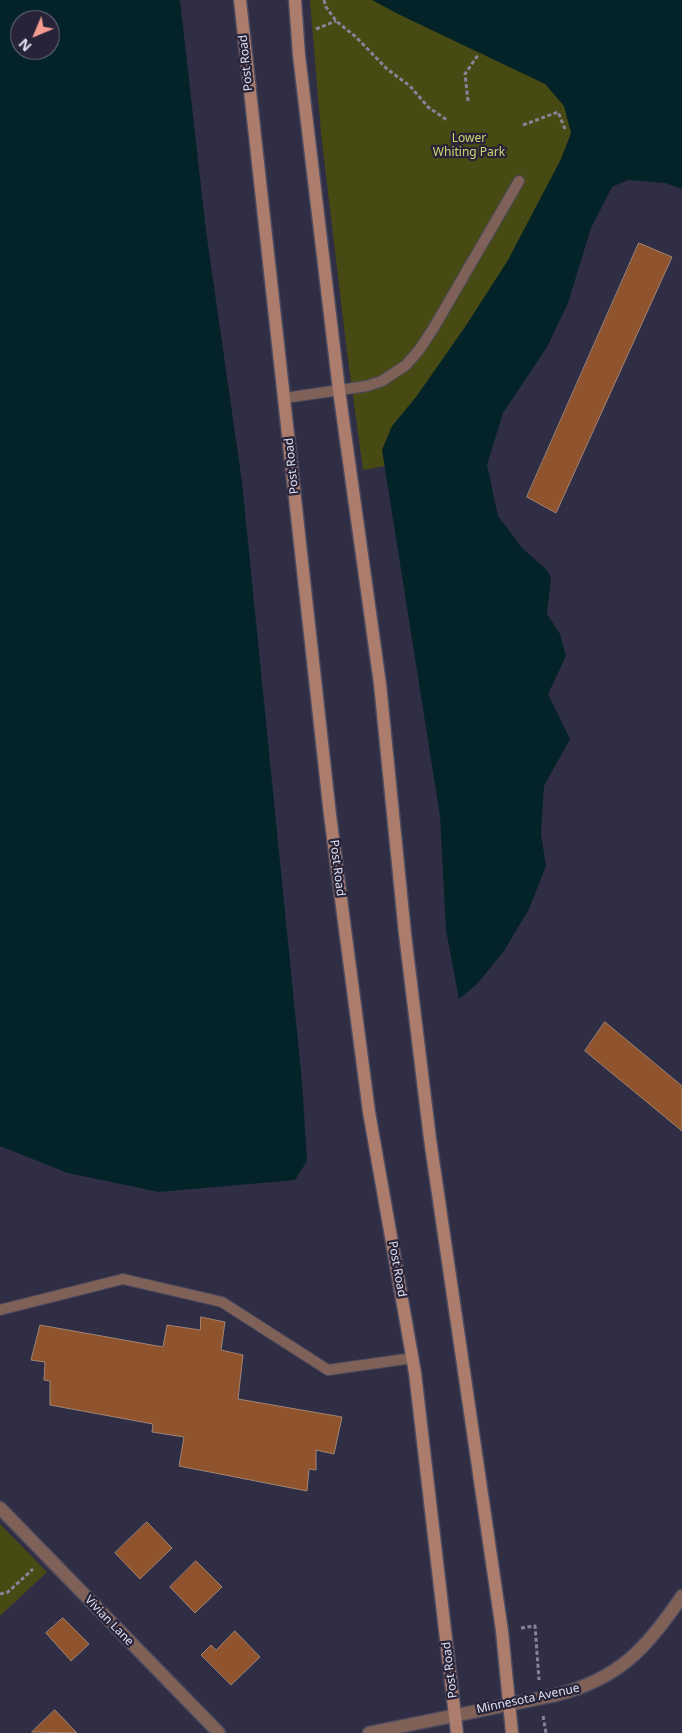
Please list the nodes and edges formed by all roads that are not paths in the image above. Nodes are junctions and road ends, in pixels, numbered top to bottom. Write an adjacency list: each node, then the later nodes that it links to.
1 (240, 0): 5 (main road, Post Road)
2 (296, 0): 4 (main road)
3 (520, 180): 4 (lane)
4 (339, 390): 5 (lane); 10 (main road)
5 (285, 398): 7 (main road, Post Road)
6 (0, 1310): 7 (lane)
7 (412, 1358): 11 (main road, Post Road)
8 (0, 1508): 12 (street, Vivian Lane)
9 (682, 1596): 10 (street, Minnesota Avenue)
10 (509, 1704): 11 (street, Minnesota Avenue); 15 (main road)
11 (456, 1714): 13 (street, Minnesota Avenue); 14 (main road, Post Road)
12 (219, 1733)
13 (369, 1733)
14 (457, 1733)
15 (512, 1733)

